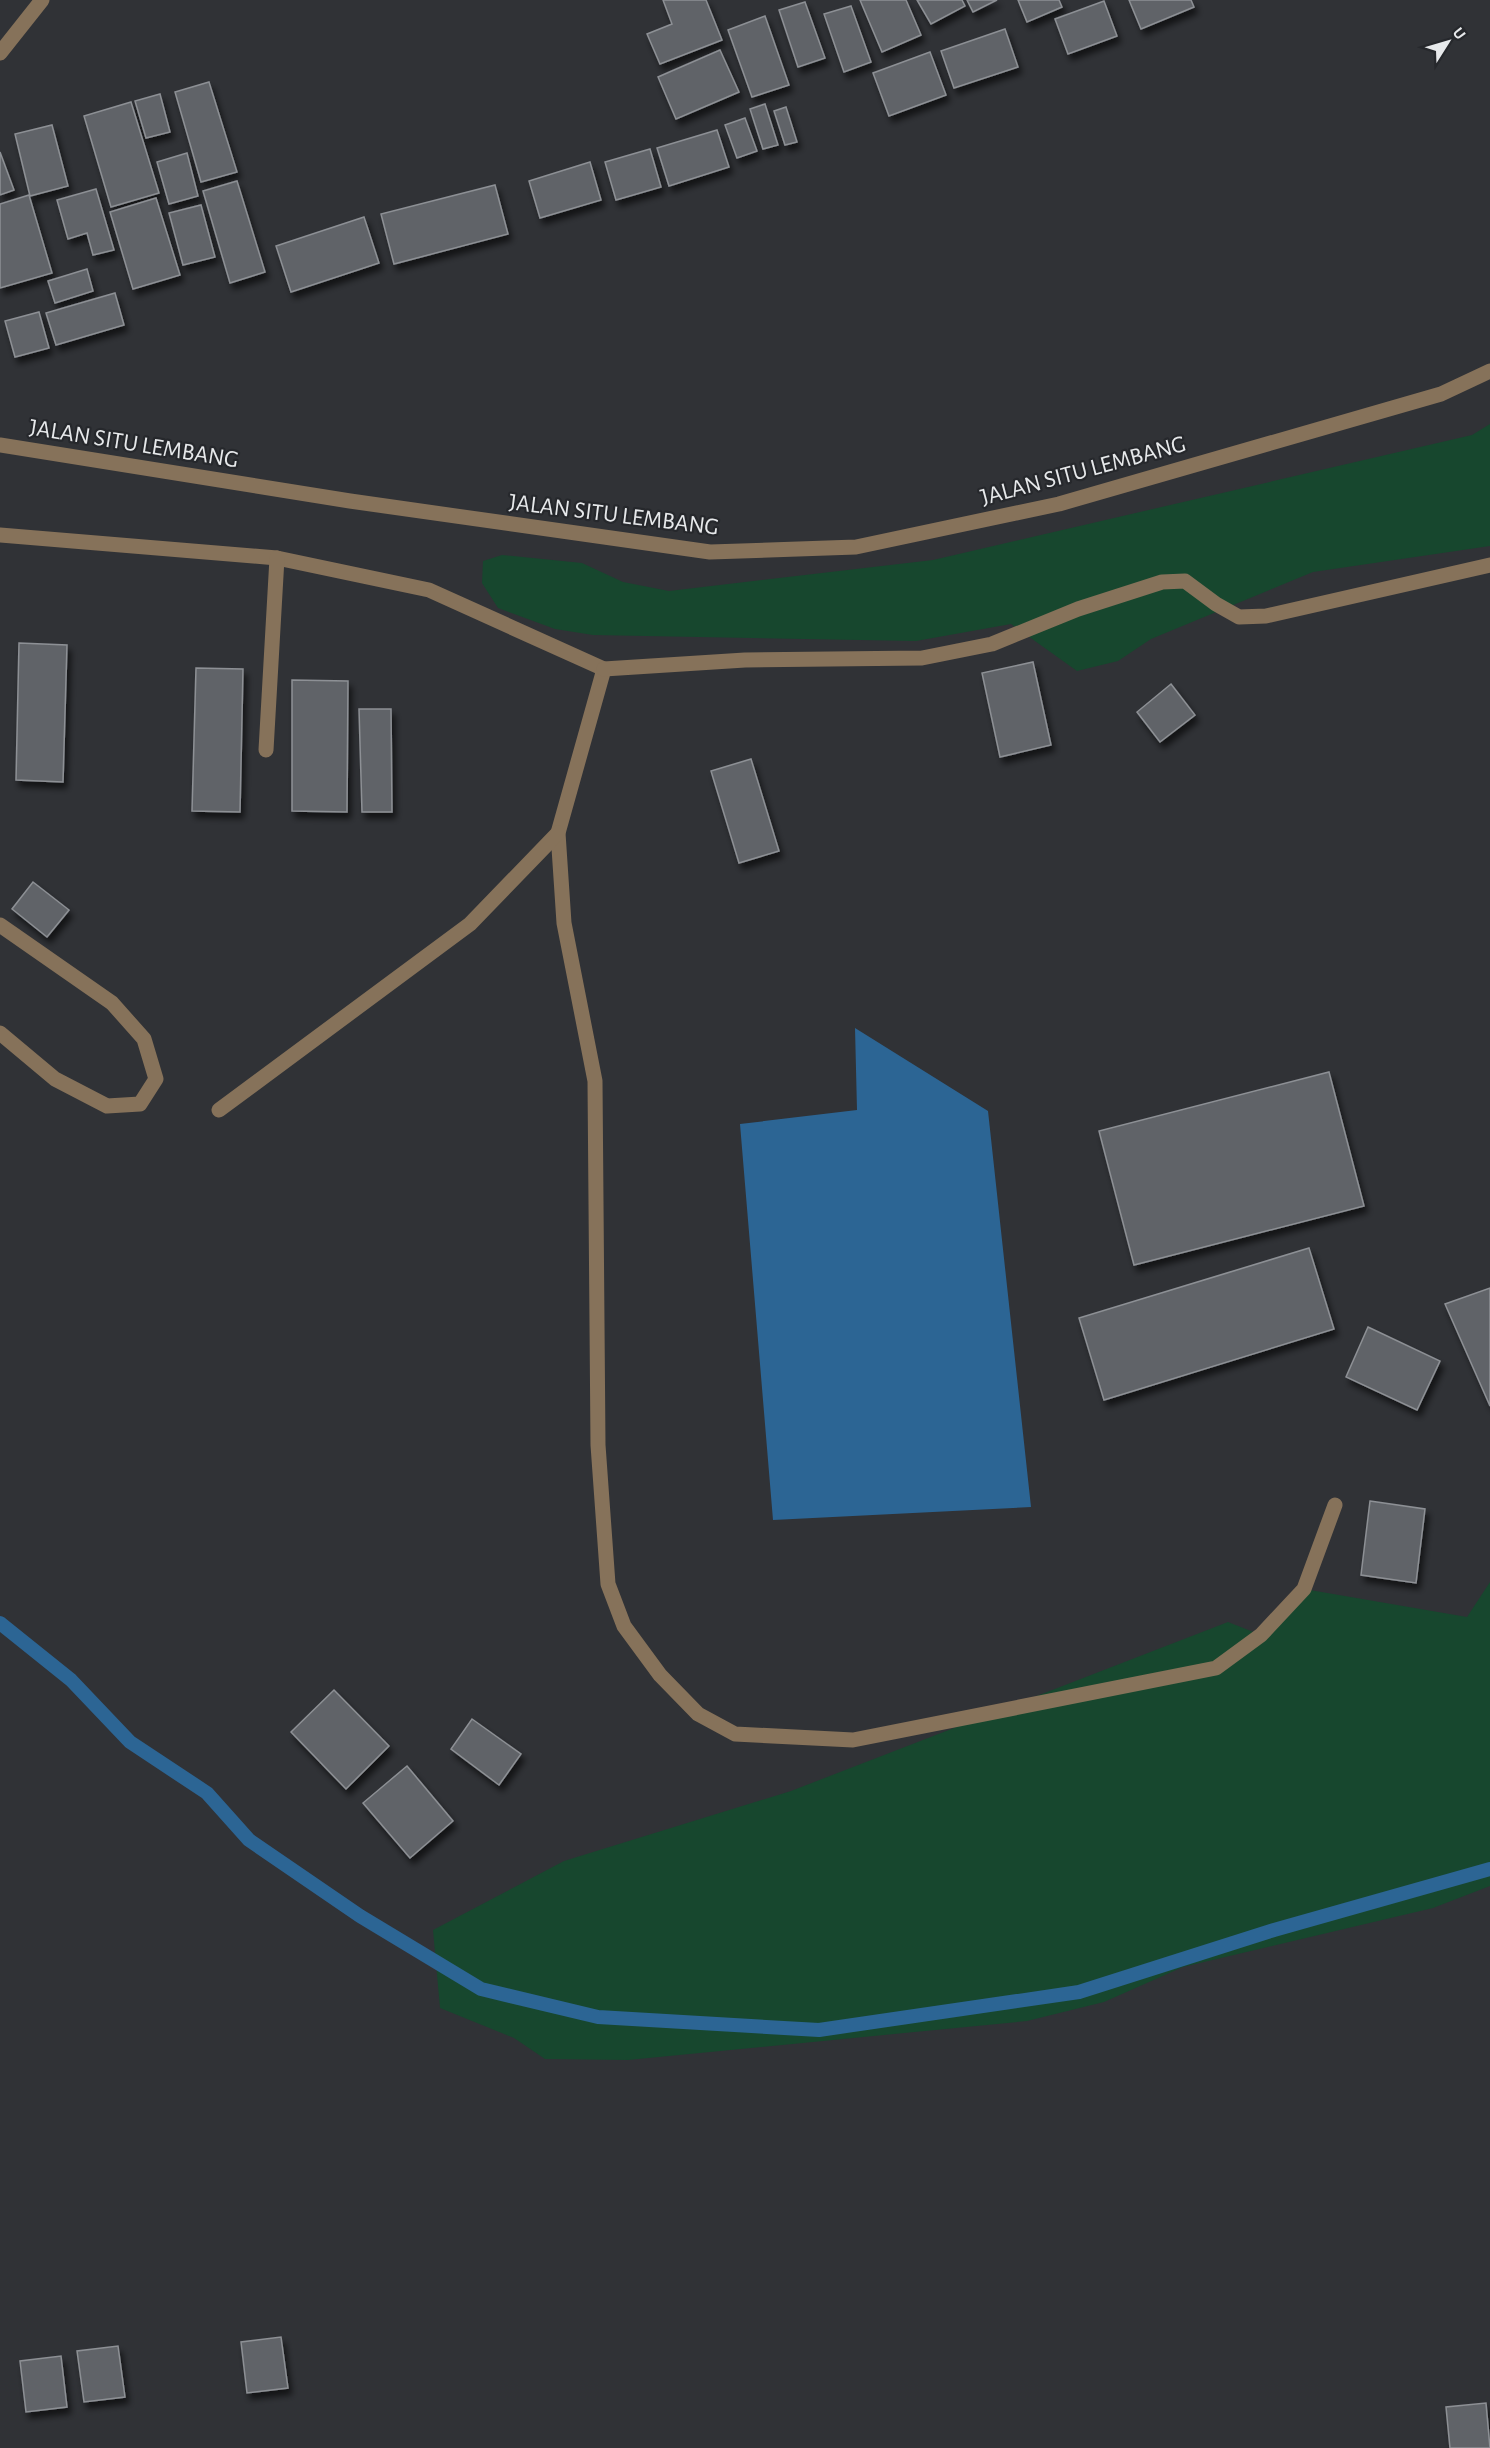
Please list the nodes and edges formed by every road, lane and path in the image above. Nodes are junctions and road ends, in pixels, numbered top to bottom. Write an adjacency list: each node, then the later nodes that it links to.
1 (42, 0): 2 (street)
2 (0, 53)
3 (1490, 371): 4 (street, JALAN SITU LEMBANG)
4 (0, 445)
5 (0, 535): 6 (street)
6 (278, 558): 8 (street); 9 (street)
7 (1490, 565): 8 (street)
8 (604, 669): 10 (street)
9 (266, 750)
10 (558, 833): 13 (street); 14 (street)
11 (0, 925): 12 (street)
12 (0, 1033)
13 (219, 1110)
14 (1335, 1505)

